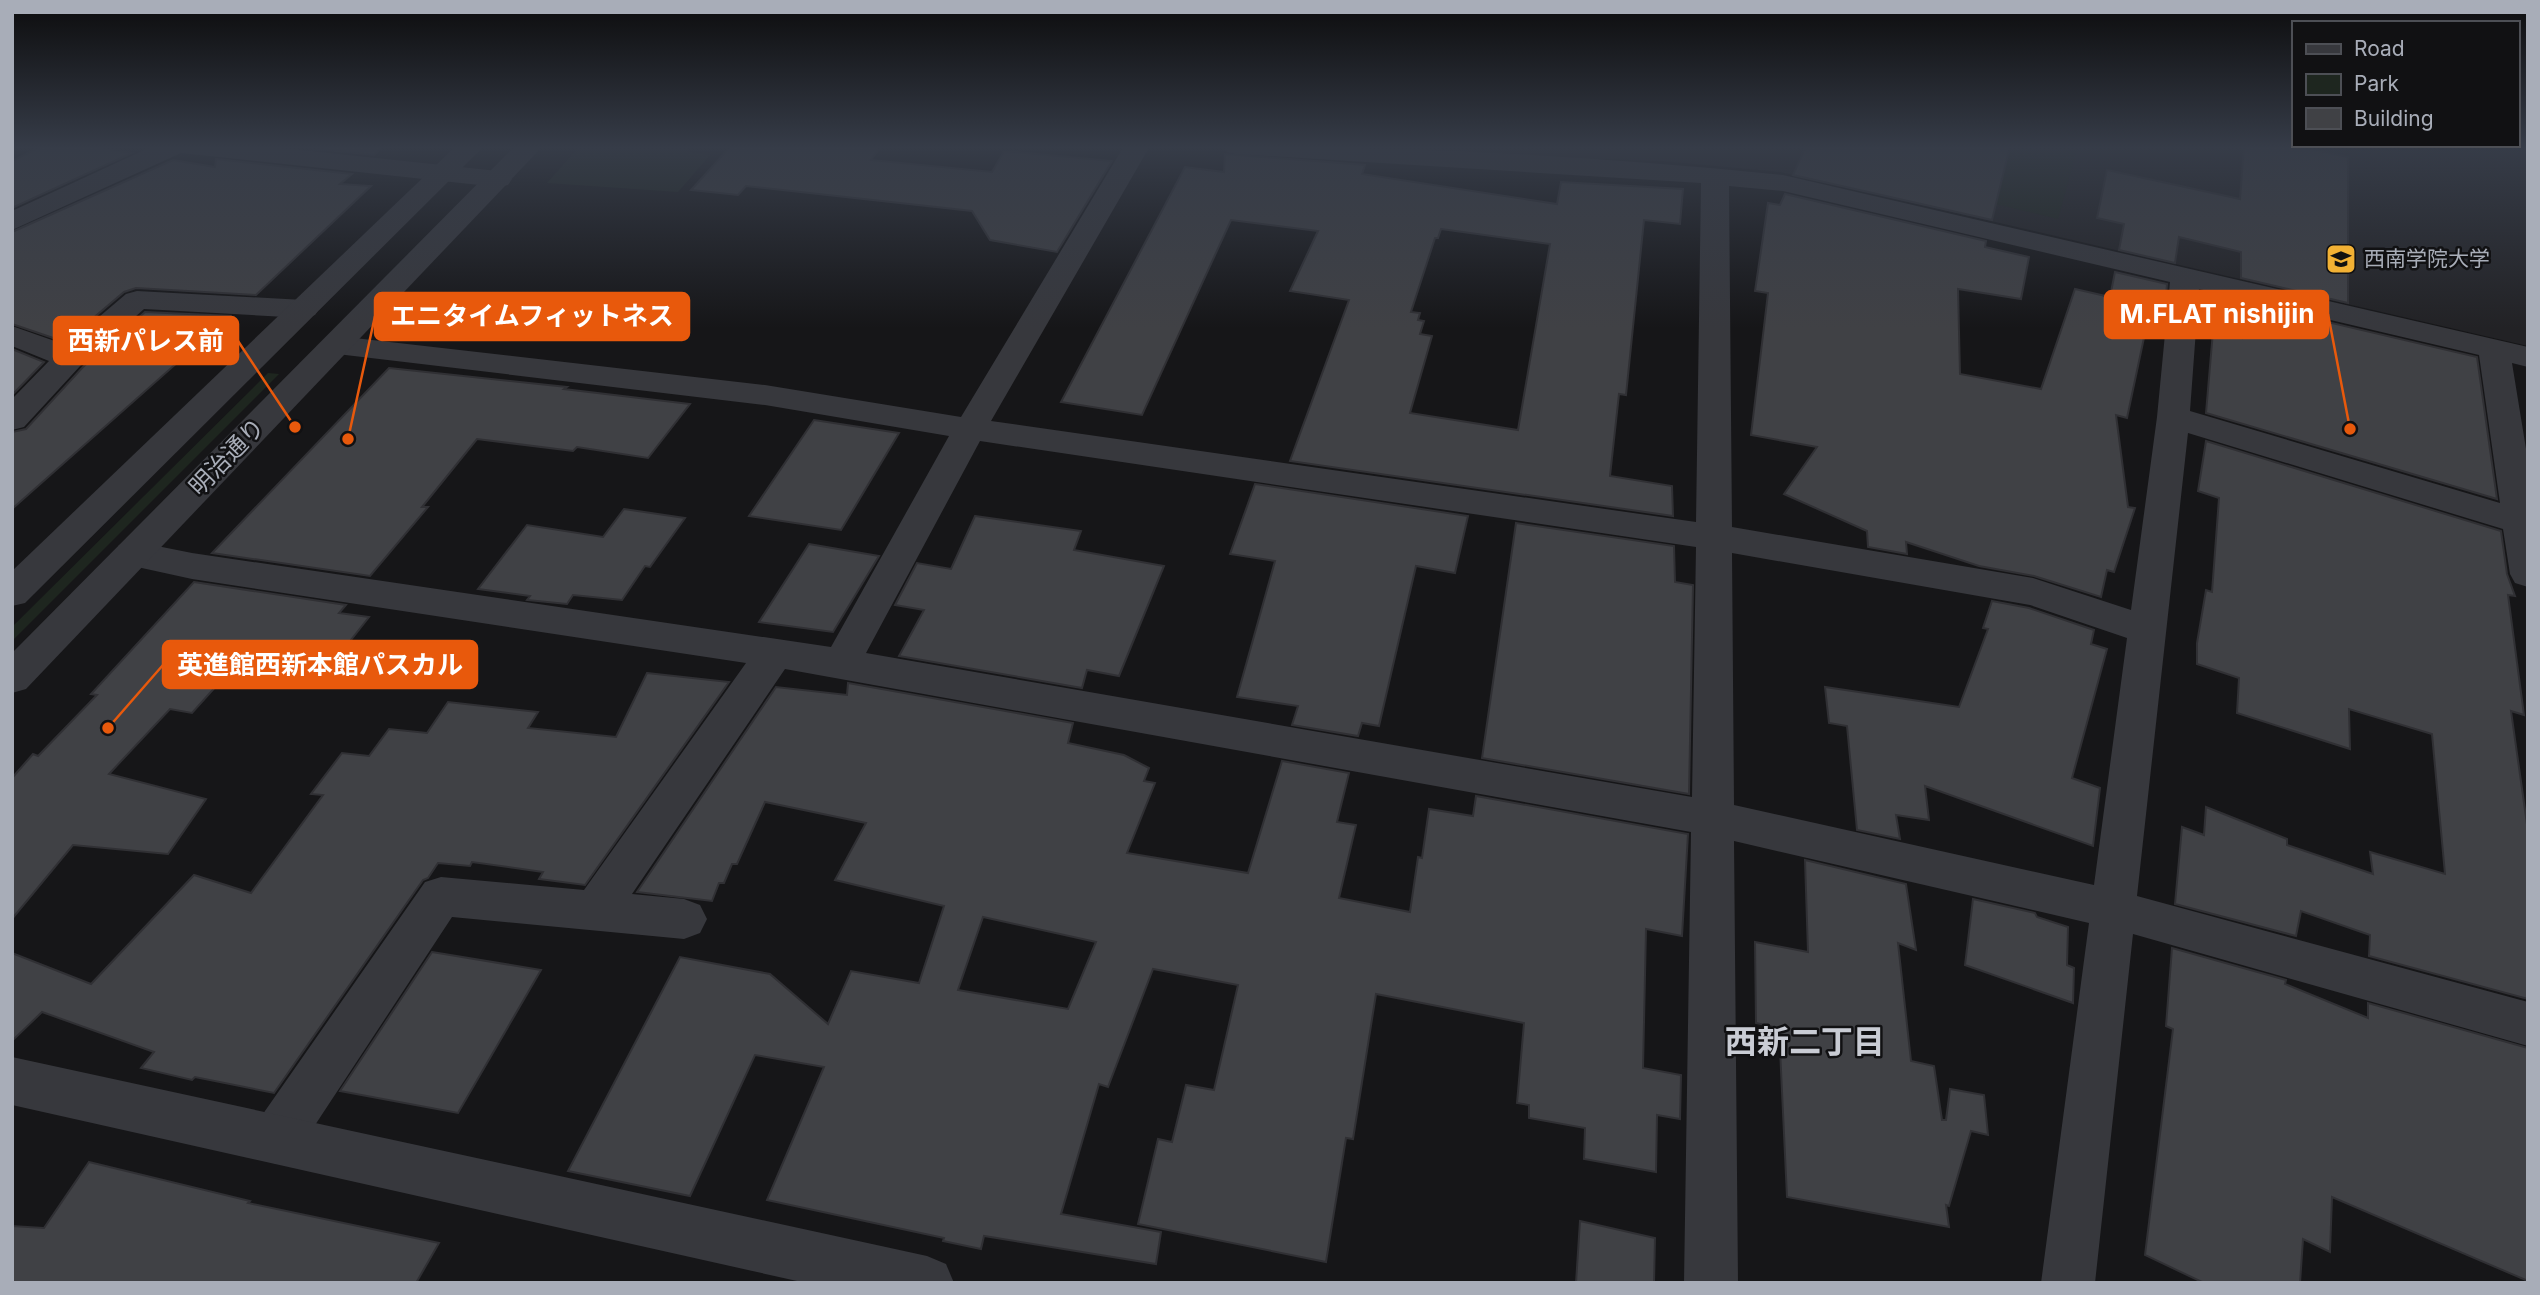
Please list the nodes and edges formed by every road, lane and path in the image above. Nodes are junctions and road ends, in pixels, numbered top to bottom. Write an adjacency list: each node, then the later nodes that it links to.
1 (45, 206): 7 (street)
2 (408, 206): 9 (street, 明治通り)
3 (471, 206): 11 (street, 明治通り)
4 (1101, 206): 17 (street)
5 (1715, 206): 19 (street)
6 (1883, 206): 8 (street)
7 (12, 222)
8 (2185, 277): 12 (street); 15 (street)
9 (304, 309): 13 (street); 22 (street, 明治通り)
10 (12, 335): 13 (street)
11 (337, 345): 17 (street); 20 (street, 明治通り)
12 (2494, 350): 14 (street); 18 (street)
13 (70, 358): 16 (street)
14 (2528, 358)
15 (2173, 417): 18 (street); 23 (street)
16 (12, 419)
17 (970, 429): 19 (street); 25 (street)
18 (2523, 522): 21 (street)
19 (1714, 537): 23 (street); 27 (street)
20 (132, 554): 24 (street); 26 (street, 明治通り)
21 (2528, 574)
22 (12, 593)
23 (2146, 630): 28 (street)
24 (775, 653): 25 (street); 29 (street)
25 (841, 663): 27 (street)
26 (12, 678)
27 (1712, 818): 28 (street); 35 (street)
28 (2113, 909): 31 (street); 36 (street)
29 (595, 911): 30 (street); 33 (street)
30 (684, 919)
31 (2528, 1024)
32 (12, 1081): 33 (street)
33 (276, 1139): 34 (street)
34 (927, 1283)
35 (1711, 1283)
36 (2068, 1283)

